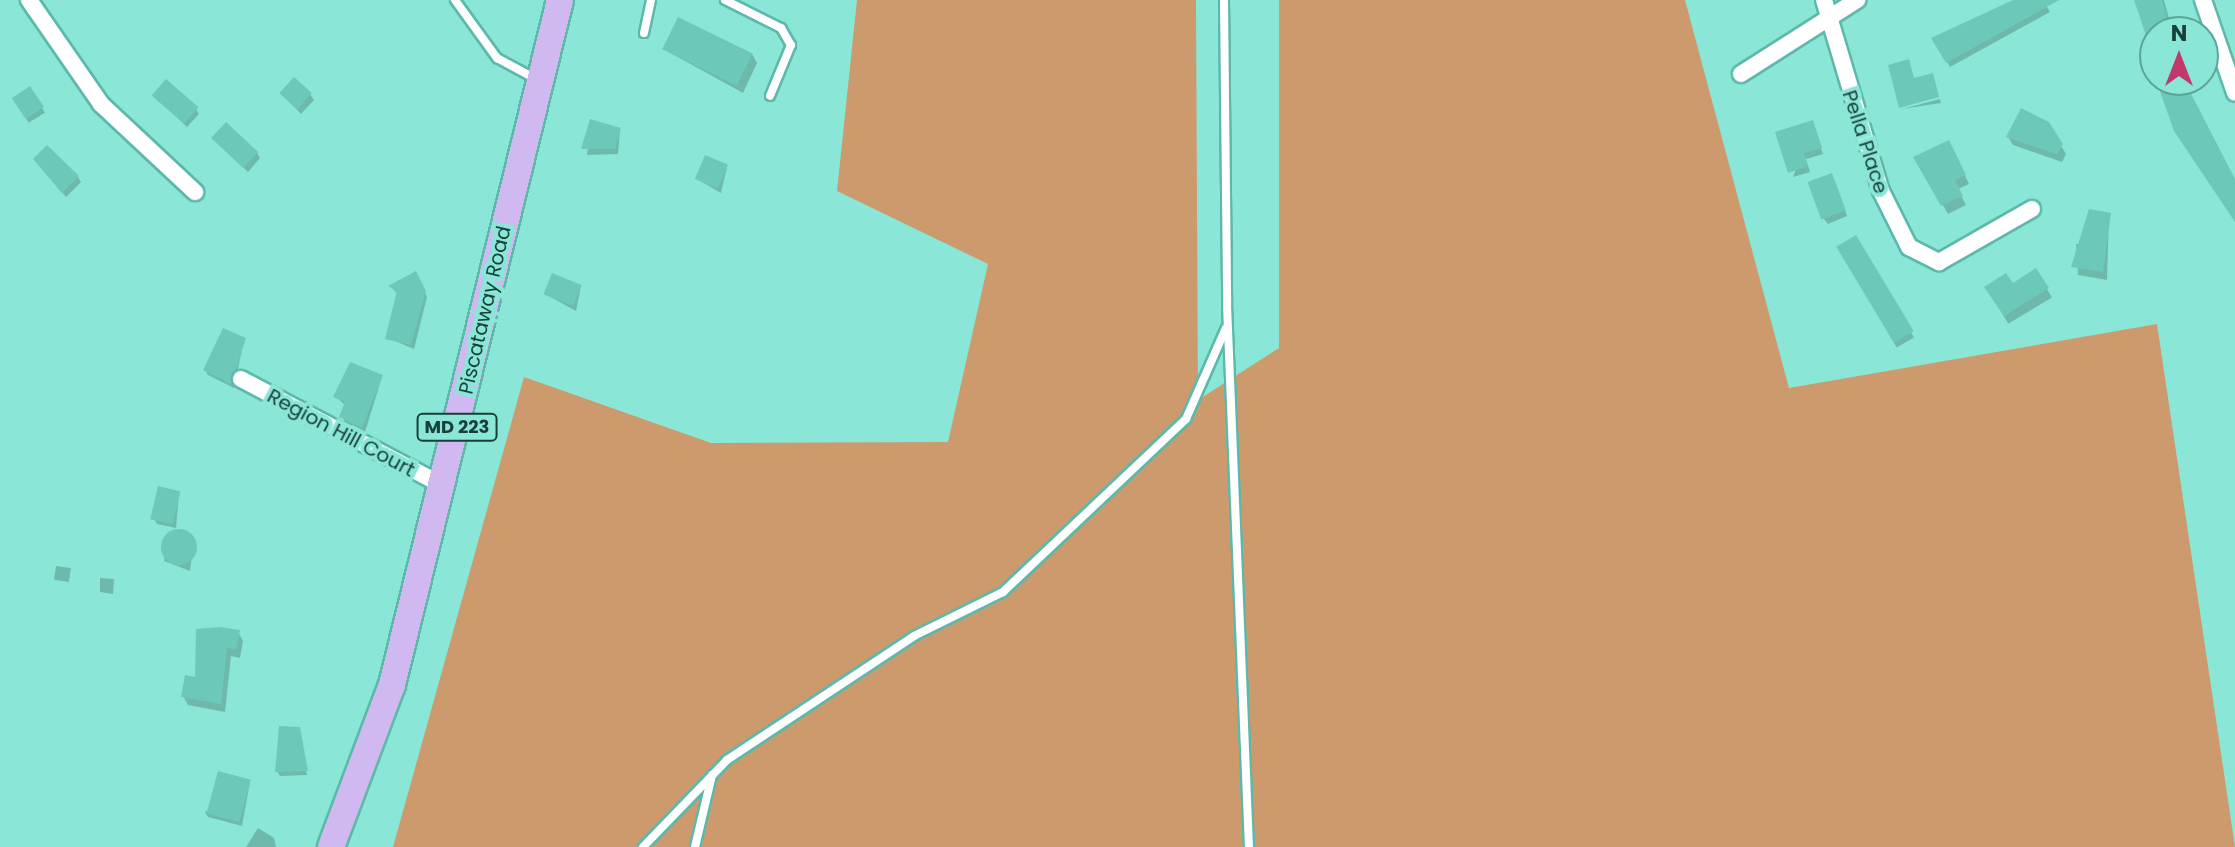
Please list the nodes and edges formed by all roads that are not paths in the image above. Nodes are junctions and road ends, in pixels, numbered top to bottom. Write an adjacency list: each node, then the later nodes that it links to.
1 (29, 0): 16 (street)
2 (455, 0): 13 (lane)
3 (560, 0): 13 (main road, Piscataway Road / MD 223)
4 (651, 0): 11 (lane)
5 (725, 0): 15 (lane)
6 (1224, 0): 18 (lane)
7 (1824, 0): 10 (street, Pella Place)
8 (1857, 0): 10 (street)
9 (2203, 0): 14 (street)
10 (1829, 17): 12 (street); 17 (street, Pella Place)
11 (644, 33)
12 (1741, 74)
13 (540, 81): 20 (main road, Piscataway Road / MD 223)
14 (2235, 93)
15 (770, 96)
16 (195, 192)
17 (2032, 209)
18 (1228, 324): 21 (lane); 25 (lane)
19 (241, 379): 20 (street, Region Hill Court)
20 (442, 485): 22 (main road, Piscataway Road / MD 223)
21 (712, 774): 23 (lane); 24 (lane)
22 (331, 847)
23 (643, 847)
24 (695, 847)
25 (1249, 847)

